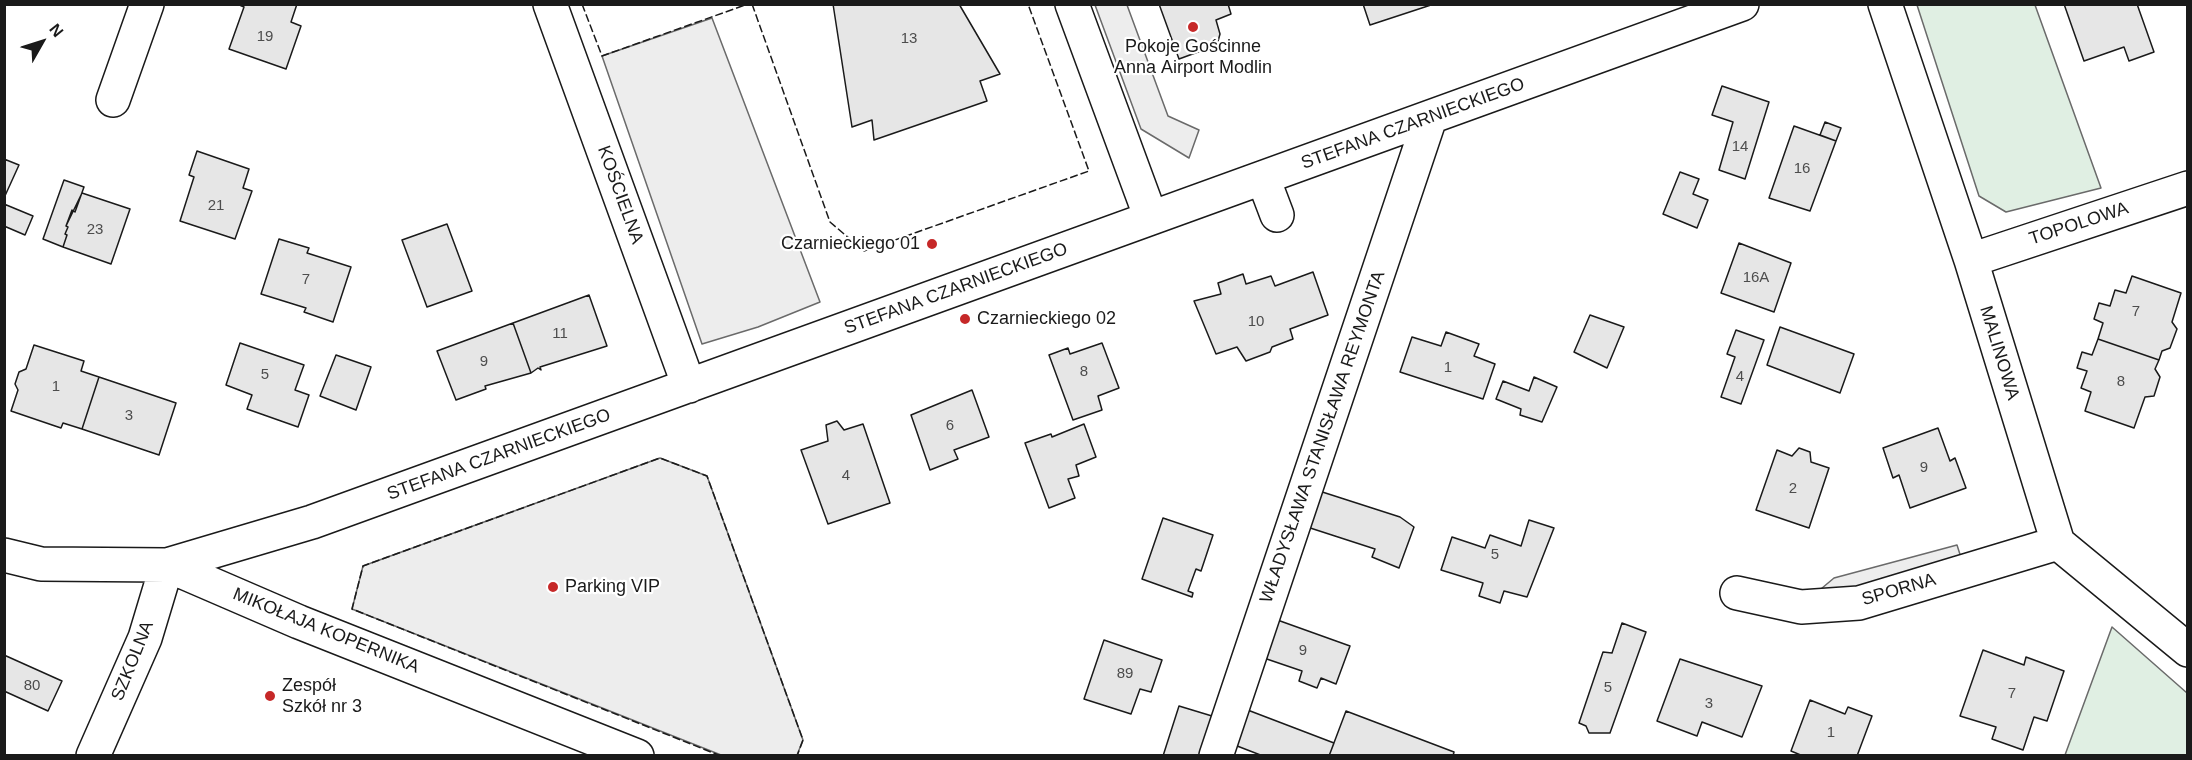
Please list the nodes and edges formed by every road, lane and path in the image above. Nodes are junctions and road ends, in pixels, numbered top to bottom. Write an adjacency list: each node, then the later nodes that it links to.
1 (147, 4): 6 (street)
2 (550, 4): 13 (street, KOŚCIELNA)
3 (1072, 4): 11 (street)
4 (1742, 4): 7 (street, STEFANA CZARNIECKIEGO)
5 (1885, 4): 12 (street, MALINOWA)
6 (113, 100)
7 (1430, 118): 8 (street, STEFANA CZARNIECKIEGO); 21 (street, WŁADYSŁAWA STANISŁAWA REYMONTA)
8 (1263, 178): 10 (street); 11 (street, STEFANA CZARNIECKIEGO)
9 (2187, 188): 12 (street, TOPOLOWA)
10 (1277, 215)
11 (1151, 218): 13 (street, STEFANA CZARNIECKIEGO)
12 (1971, 260): 14 (street, MALINOWA)
13 (689, 386): 16 (street, STEFANA CZARNIECKIEGO)
14 (2058, 543): 17 (street, SPORNA); 18 (street)
15 (4, 555): 16 (street, MIKOŁAJA KOPERNIKA)
16 (167, 565): 19 (street, SZKOLNA); 20 (street, MIKOŁAJA KOPERNIKA)
17 (1737, 593)
18 (2187, 650)
19 (93, 756)
20 (637, 756)
21 (1216, 756)

